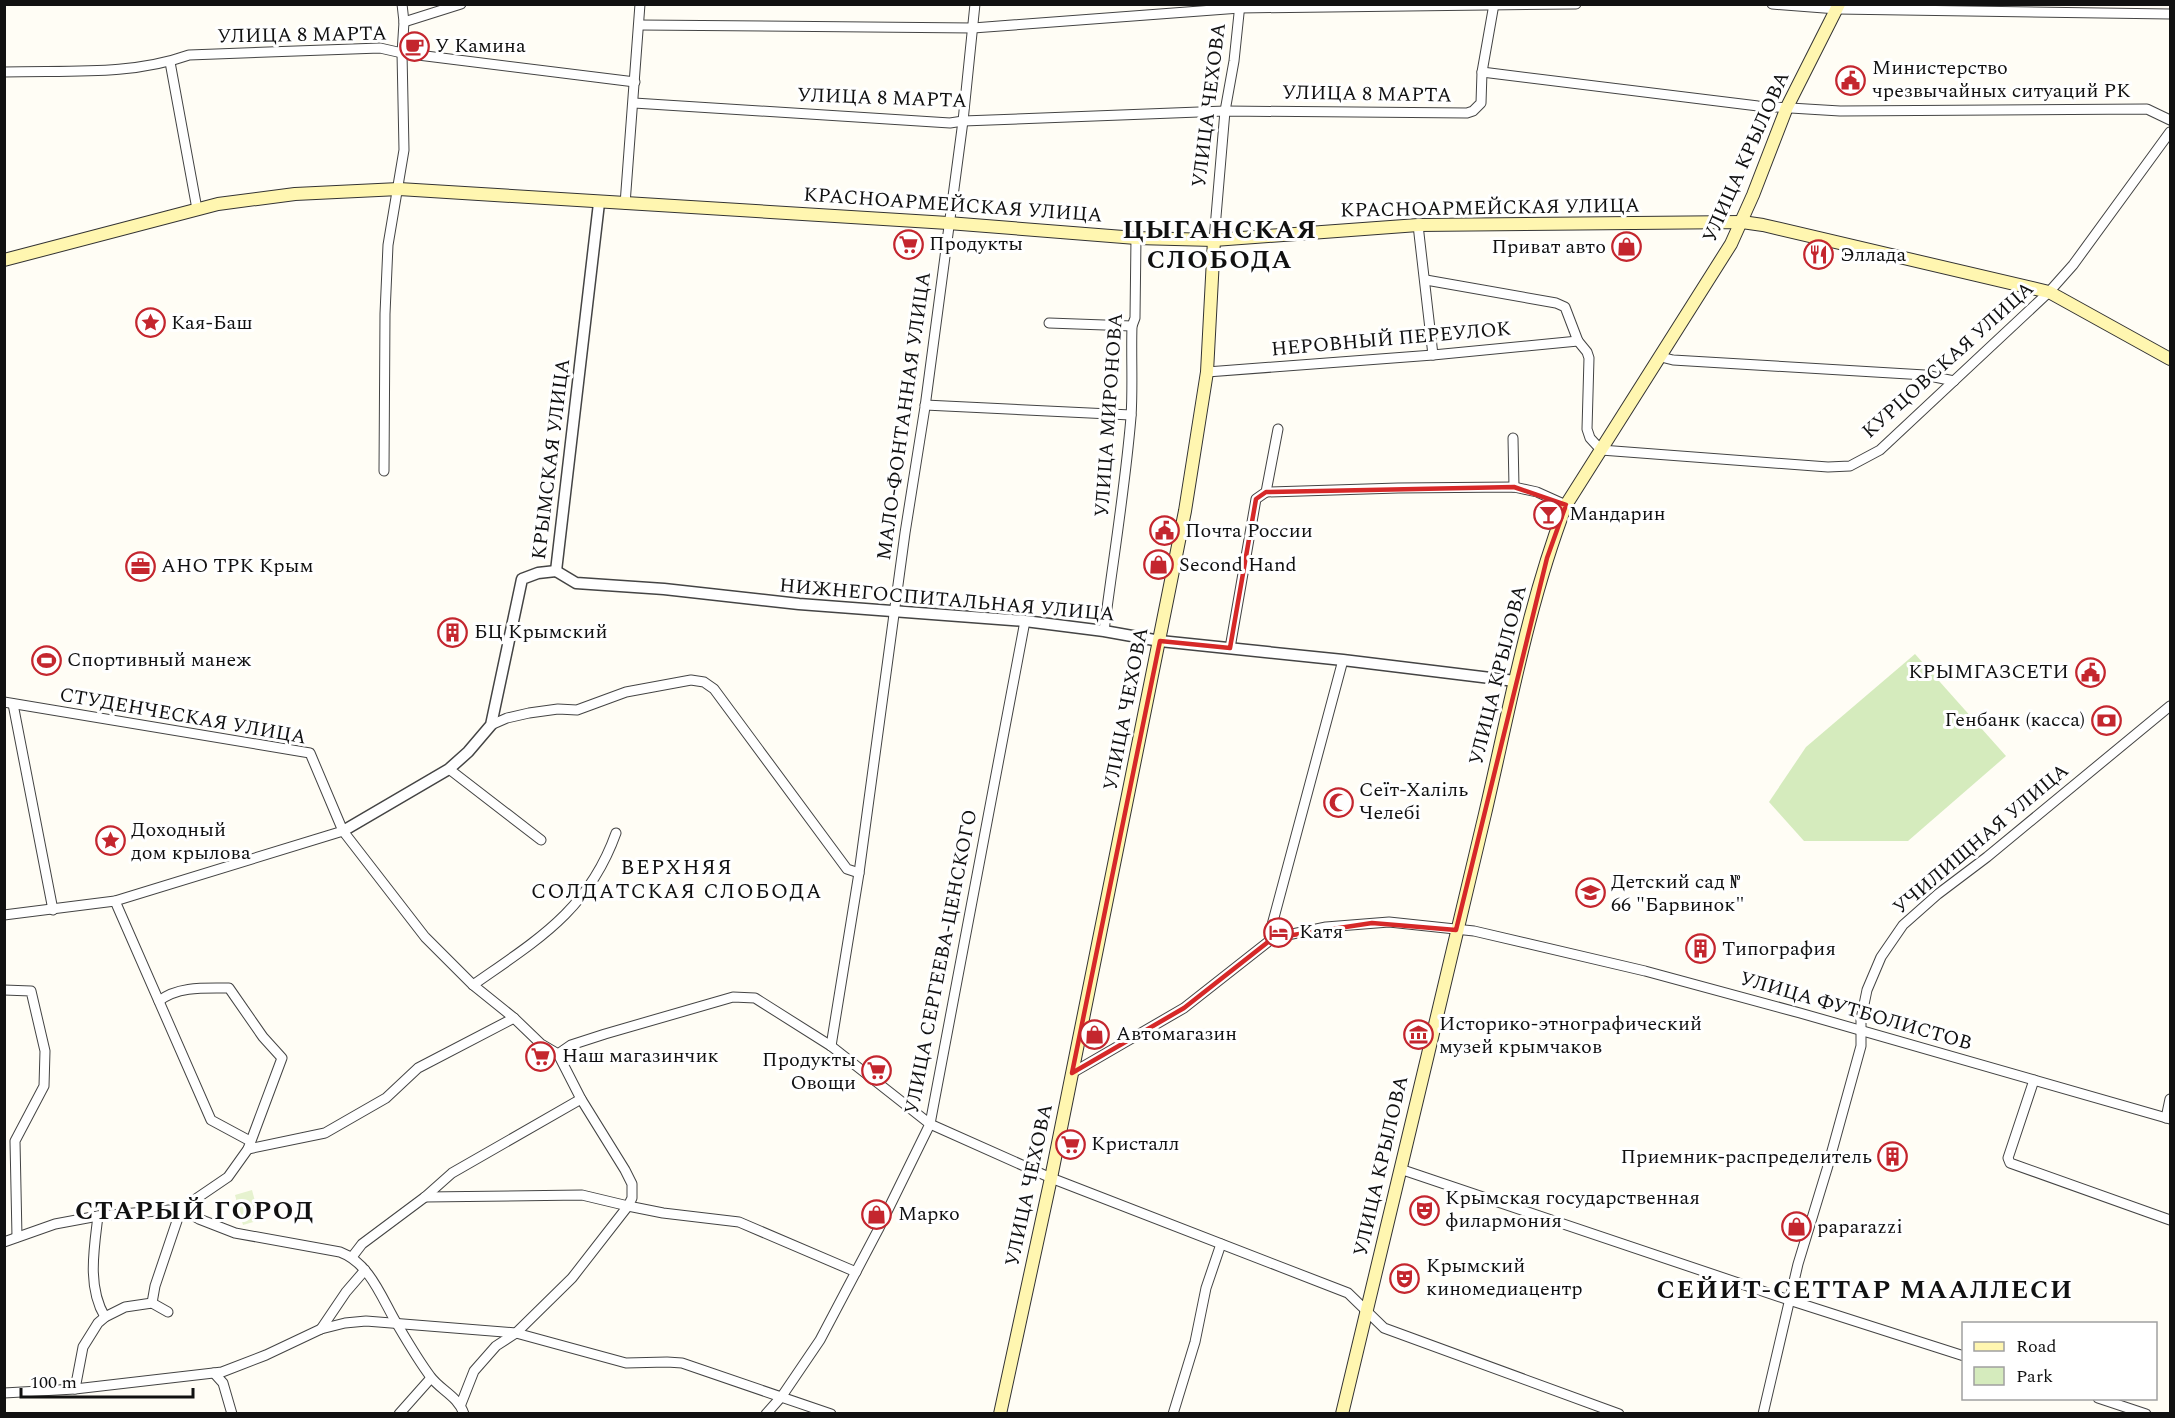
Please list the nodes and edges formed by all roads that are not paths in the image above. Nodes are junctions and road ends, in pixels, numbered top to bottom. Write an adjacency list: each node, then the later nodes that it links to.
1 (402, 4): 11 (street)
2 (461, 4): 11 (street)
3 (640, 4): 12 (street)
4 (975, 4): 13 (street, МАЛО-ФОНТАННАЯ УЛИЦА)
5 (1576, 4): 7 (street)
6 (1772, 4): 9 (street)
7 (1493, 6): 8 (street); 17 (street)
8 (1240, 7): 13 (street); 21 (street, УЛИЦА ЧЕХОВА)
9 (1838, 7): 10 (street); 20 (main road, УЛИЦА КРЫЛОВА)
10 (2170, 14)
11 (405, 22): 14 (street)
12 (639, 25): 13 (street); 18 (street)
13 (973, 28): 23 (street, МАЛО-ФОНТАННАЯ УЛИЦА)
14 (402, 53): 15 (street, УЛИЦА 8 МАРТА); 18 (street, УЛИЦА 8 МАРТА); 25 (street)
15 (170, 62): 16 (street, УЛИЦА 8 МАРТА); 28 (street)
16 (4, 72)
17 (1482, 72): 20 (street); 21 (street, УЛИЦА 8 МАРТА)
18 (635, 82): 19 (street)
19 (634, 103): 23 (street, УЛИЦА 8 МАРТА); 27 (street)
20 (1787, 107): 22 (street); 29 (main road, УЛИЦА КРЫЛОВА)
21 (1225, 111): 23 (street, УЛИЦА 8 МАРТА); 33 (street, УЛИЦА ЧЕХОВА)
22 (2170, 120)
23 (963, 121): 30 (street, МАЛО-ФОНТАННАЯ УЛИЦА)
24 (2170, 132): 36 (street, КУРЦОВСКАЯ УЛИЦА)
25 (399, 189): 26 (main road, КРАСНОАРМЕЙСКАЯ УЛИЦА); 28 (main road, КРАСНОАРМЕЙСКАЯ УЛИЦА); 50 (street)
26 (599, 203): 27 (main road, КРАСНОАРМЕЙСКАЯ УЛИЦА); 54 (street, КРЫМСКАЯ УЛИЦА)
27 (625, 204): 30 (main road, КРАСНОАРМЕЙСКАЯ УЛИЦА)
28 (197, 209): 34 (main road, КРАСНОАРМЕЙСКАЯ УЛИЦА)
29 (1742, 222): 31 (main road, КРАСНОАРМЕЙСКАЯ УЛИЦА); 36 (main road, КРАСНОАРМЕЙСКАЯ УЛИЦА); 41 (main road, УЛИЦА КРЫЛОВА)
30 (948, 223): 32 (main road, КРАСНОАРМЕЙСКАЯ УЛИЦА); 45 (street, МАЛО-ФОНТАННАЯ УЛИЦА)
31 (1419, 225): 33 (main road, КРАСНОАРМЕЙСКАЯ УЛИЦА); 35 (street)
32 (1136, 238): 33 (main road, КРАСНОАРМЕЙСКАЯ УЛИЦА); 38 (street, УЛИЦА МИРОНОВА)
33 (1214, 240): 43 (main road, УЛИЦА ЧЕХОВА)
34 (4, 260)
35 (1426, 280): 39 (street); 40 (street)
36 (2049, 292): 42 (main road, КРАСНОАРМЕЙСКАЯ УЛИЦА); 44 (street, КУРЦОВСКАЯ УЛИЦА)
37 (1049, 323): 38 (street)
38 (1132, 326): 46 (street, УЛИЦА МИРОНОВА)
39 (1578, 341): 40 (street, НЕРОВНЫЙ ПЕРЕУЛОК); 49 (street)
40 (1433, 355): 43 (street, НЕРОВНЫЙ ПЕРЕУЛОК)
41 (1661, 357): 44 (street); 49 (main road, УЛИЦА КРЫЛОВА)
42 (2170, 359)
43 (1207, 372): 58 (main road, УЛИЦА ЧЕХОВА)
44 (1954, 381): 49 (street, КУРЦОВСКАЯ УЛИЦА)
45 (925, 405): 46 (street); 55 (street, МАЛО-ФОНТАННАЯ УЛИЦА)
46 (1131, 415): 57 (street, УЛИЦА МИРОНОВА)
47 (1278, 429): 52 (street)
48 (1513, 438): 51 (street)
49 (1601, 450): 53 (main road, УЛИЦА КРЫЛОВА)
50 (384, 471)
51 (1514, 488): 52 (street); 53 (street)
52 (1266, 492): 59 (street)
53 (1566, 505): 61 (main road, УЛИЦА КРЫЛОВА)
54 (556, 572): 55 (street, НИЖНЕГОСПИТАЛЬНАЯ УЛИЦА); 64 (street, КРЫМСКАЯ УЛИЦА)
55 (896, 611): 56 (street, НИЖНЕГОСПИТАЛЬНАЯ УЛИЦА); 69 (street, МАЛО-ФОНТАННАЯ УЛИЦА)
56 (1025, 621): 57 (street, НИЖНЕГОСПИТАЛЬНАЯ УЛИЦА); 87 (street, УЛИЦА СЕРГЕЕВА-ЦЕНСКОГО)
57 (1104, 631): 58 (street, НИЖНЕГОСПИТАЛЬНАЯ УЛИЦА)
58 (1160, 641): 59 (street, НИЖНЕГОСПИТАЛЬНАЯ УЛИЦА); 82 (main road, УЛИЦА ЧЕХОВА)
59 (1230, 648): 60 (street, НИЖНЕГОСПИТАЛЬНАЯ УЛИЦА)
60 (1343, 660): 61 (street, НИЖНЕГОСПИТАЛЬНАЯ УЛИЦА); 74 (street)
61 (1515, 681): 73 (main road, УЛИЦА КРЫЛОВА)
62 (9, 703): 66 (street, СТУДЕНЧЕСКАЯ УЛИЦА); 71 (street)
63 (2170, 706): 79 (street, УЧИЛИЩНАЯ УЛИЦА)
64 (491, 725): 65 (street); 69 (street)
65 (449, 769): 66 (street); 68 (street)
66 (343, 831): 70 (street); 75 (street)
67 (616, 833): 75 (street)
68 (541, 840)
69 (860, 873): 80 (street, МАЛО-ФОНТАННАЯ УЛИЦА)
70 (115, 901): 71 (street); 77 (street)
71 (53, 910): 72 (street)
72 (4, 915)
73 (1456, 930): 74 (street, УЛИЦА ФУТБОЛИСТОВ); 79 (street, УЛИЦА ФУТБОЛИСТОВ); 89 (main road, УЛИЦА КРЫЛОВА)
74 (1273, 938): 82 (street, УЛИЦА ФУТБОЛИСТОВ)
75 (472, 986): 78 (street)
76 (4, 990): 96 (street)
77 (159, 1001): 88 (street); 88 (street)
78 (514, 1018): 81 (street); 88 (street)
79 (1862, 1031): 83 (street, УЛИЦА ФУТБОЛИСТОВ); 102 (street, УЧИЛИЩНАЯ УЛИЦА)
80 (831, 1046): 81 (street); 87 (street)
81 (558, 1054): 84 (street)
82 (1072, 1073): 90 (main road, УЛИЦА ЧЕХОВА)
83 (2034, 1080): 86 (street, УЛИЦА ФУТБОЛИСТОВ); 95 (street)
84 (581, 1099): 91 (street); 92 (street)
85 (2170, 1099): 86 (street)
86 (2168, 1119)
87 (930, 1124): 90 (street); 101 (street, УЛИЦА СЕРГЕЕВА-ЦЕНСКОГО)
88 (249, 1145): 93 (street)
89 (1400, 1169): 102 (street); 104 (main road, УЛИЦА КРЫЛОВА)
90 (1051, 1179): 98 (street); 122 (main road, УЛИЦА ЧЕХОВА)
91 (425, 1197): 92 (street); 99 (street)
92 (628, 1206): 101 (street); 109 (street)
93 (181, 1209): 94 (street); 99 (street); 103 (street)
94 (98, 1216): 96 (street); 106 (street)
95 (2170, 1220)
96 (17, 1237): 97 (street)
97 (4, 1242)
98 (1221, 1244): 104 (street); 123 (street)
99 (352, 1257): 100 (street)
100 (365, 1270): 107 (street); 108 (street)
101 (856, 1272): 115 (street, УЛИЦА СЕРГЕЕВА-ЦЕНСКОГО)
102 (1790, 1300): 110 (street); 126 (street, УЧИЛИЩНАЯ УЛИЦА)
103 (152, 1303): 105 (street); 106 (street)
104 (1367, 1311): 124 (main road, УЛИЦА КРЫЛОВА); 125 (street)
105 (168, 1312)
106 (105, 1317): 113 (street)
107 (397, 1324): 108 (street); 109 (street); 112 (street)
108 (321, 1329): 111 (street)
109 (516, 1333): 115 (street); 117 (street)
110 (1962, 1355)
111 (214, 1373): 113 (street); 118 (street)
112 (431, 1378): 117 (street); 119 (street)
113 (75, 1389): 114 (street)
114 (4, 1393)
115 (782, 1395): 120 (street, УЛИЦА СЕРГЕЕВА-ЦЕНСКОГО); 121 (street)
116 (2104, 1400): 127 (street)
117 (462, 1409)
118 (232, 1413)
119 (399, 1413)
120 (766, 1413)
121 (831, 1413)
122 (1000, 1413)
123 (1173, 1413)
124 (1342, 1413)
125 (1620, 1413)
126 (1763, 1413)
127 (2146, 1413)

